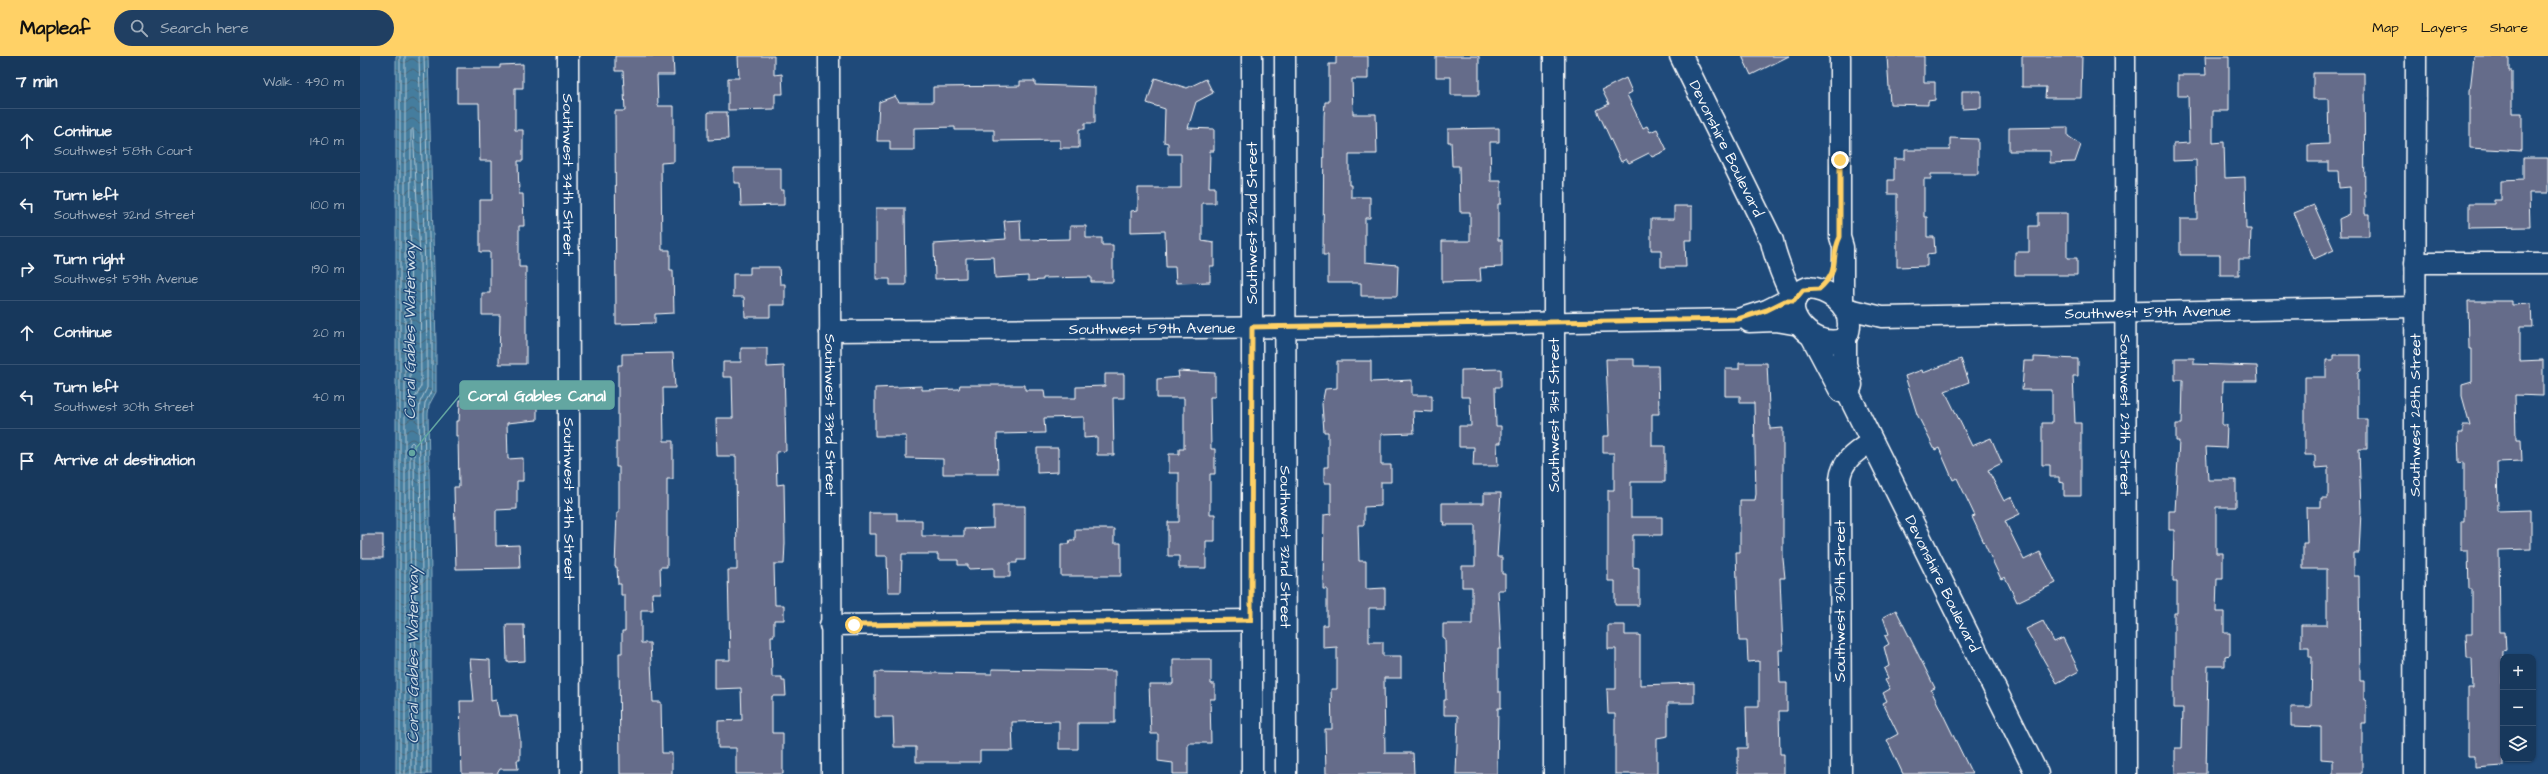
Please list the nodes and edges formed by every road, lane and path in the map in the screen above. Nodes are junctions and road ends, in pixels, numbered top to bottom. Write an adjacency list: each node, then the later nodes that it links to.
1 (568, 56): 31 (street, Southwest 34th Street)
2 (829, 56): 24 (street, Southwest 33rd Street)
3 (1252, 56): 22 (street, Southwest 32nd Street)
4 (1284, 56): 23 (street, Southwest 32nd Street)
5 (1554, 56): 21 (street, Southwest 31st Street)
6 (1681, 56): 11 (street, Devonshire Boulevard)
7 (1840, 56): 10 (street)
8 (2125, 56): 18 (street, Southwest 29th Street)
9 (2416, 56): 12 (street, Southwest 28th Street)
10 (1840, 237): 14 (street); 16 (street)
11 (1772, 241): 14 (street, Devonshire Boulevard); 15 (street, Devonshire Boulevard)
12 (2415, 263): 13 (street); 17 (street, Southwest 28th Street)
13 (2548, 263)
14 (1816, 289): 15 (street); 16 (street)
15 (1794, 300): 20 (street, Southwest 59th Avenue); 25 (street)
16 (1844, 307): 19 (street, Southwest 59th Avenue); 26 (street)
17 (2415, 307): 18 (street, Southwest 59th Avenue); 39 (street, Southwest 28th Street)
18 (2127, 313): 19 (street, Southwest 59th Avenue); 38 (street, Southwest 29th Street)
19 (1882, 317): 26 (street, Southwest 59th Avenue)
20 (1738, 319): 21 (street, Southwest 59th Avenue); 25 (street, Southwest 59th Avenue)
21 (1554, 321): 23 (street, Southwest 59th Avenue); 35 (street, Southwest 31st Street)
22 (1252, 327): 23 (street, Southwest 59th Avenue); 24 (street, Southwest 59th Avenue); 29 (street, Southwest 32nd Street)
23 (1285, 327): 34 (street, Southwest 32nd Street)
24 (830, 331): 30 (street, Southwest 33rd Street)
25 (1806, 331): 26 (street); 27 (street, Devonshire Boulevard)
26 (1846, 336): 27 (street, Devonshire Boulevard)
27 (1848, 393): 28 (street, Devonshire Boulevard)
28 (1872, 441): 36 (street, Southwest 30th Street); 37 (street, Devonshire Boulevard)
29 (1251, 620): 30 (street); 33 (street, Southwest 32nd Street)
30 (830, 625): 32 (street, Southwest 33rd Street)
31 (570, 774)
32 (832, 774)
33 (1252, 774)
34 (1286, 774)
35 (1554, 774)
36 (1841, 774)
37 (2037, 774)
38 (2126, 774)
39 (2414, 774)

